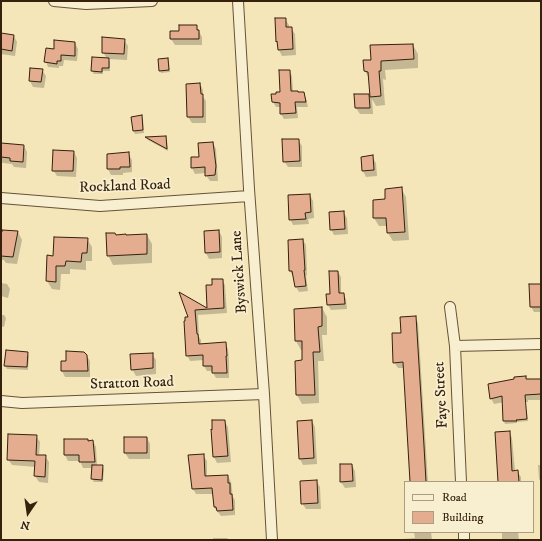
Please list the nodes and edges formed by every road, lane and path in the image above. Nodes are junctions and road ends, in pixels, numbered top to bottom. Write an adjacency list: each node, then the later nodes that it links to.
1 (54, 1): 2 (street)
2 (152, 1)
3 (238, 1): 4 (street, Byswick Lane)
4 (249, 196): 5 (street, Rockland Road); 9 (street, Byswick Lane)
5 (1, 198)
6 (450, 306): 8 (street, Faye Street)
7 (541, 344): 8 (street)
8 (455, 346): 11 (street, Faye Street)
9 (264, 394): 10 (street, Stratton Road); 12 (street, Byswick Lane)
10 (1, 401)
11 (461, 481)
12 (272, 540)

